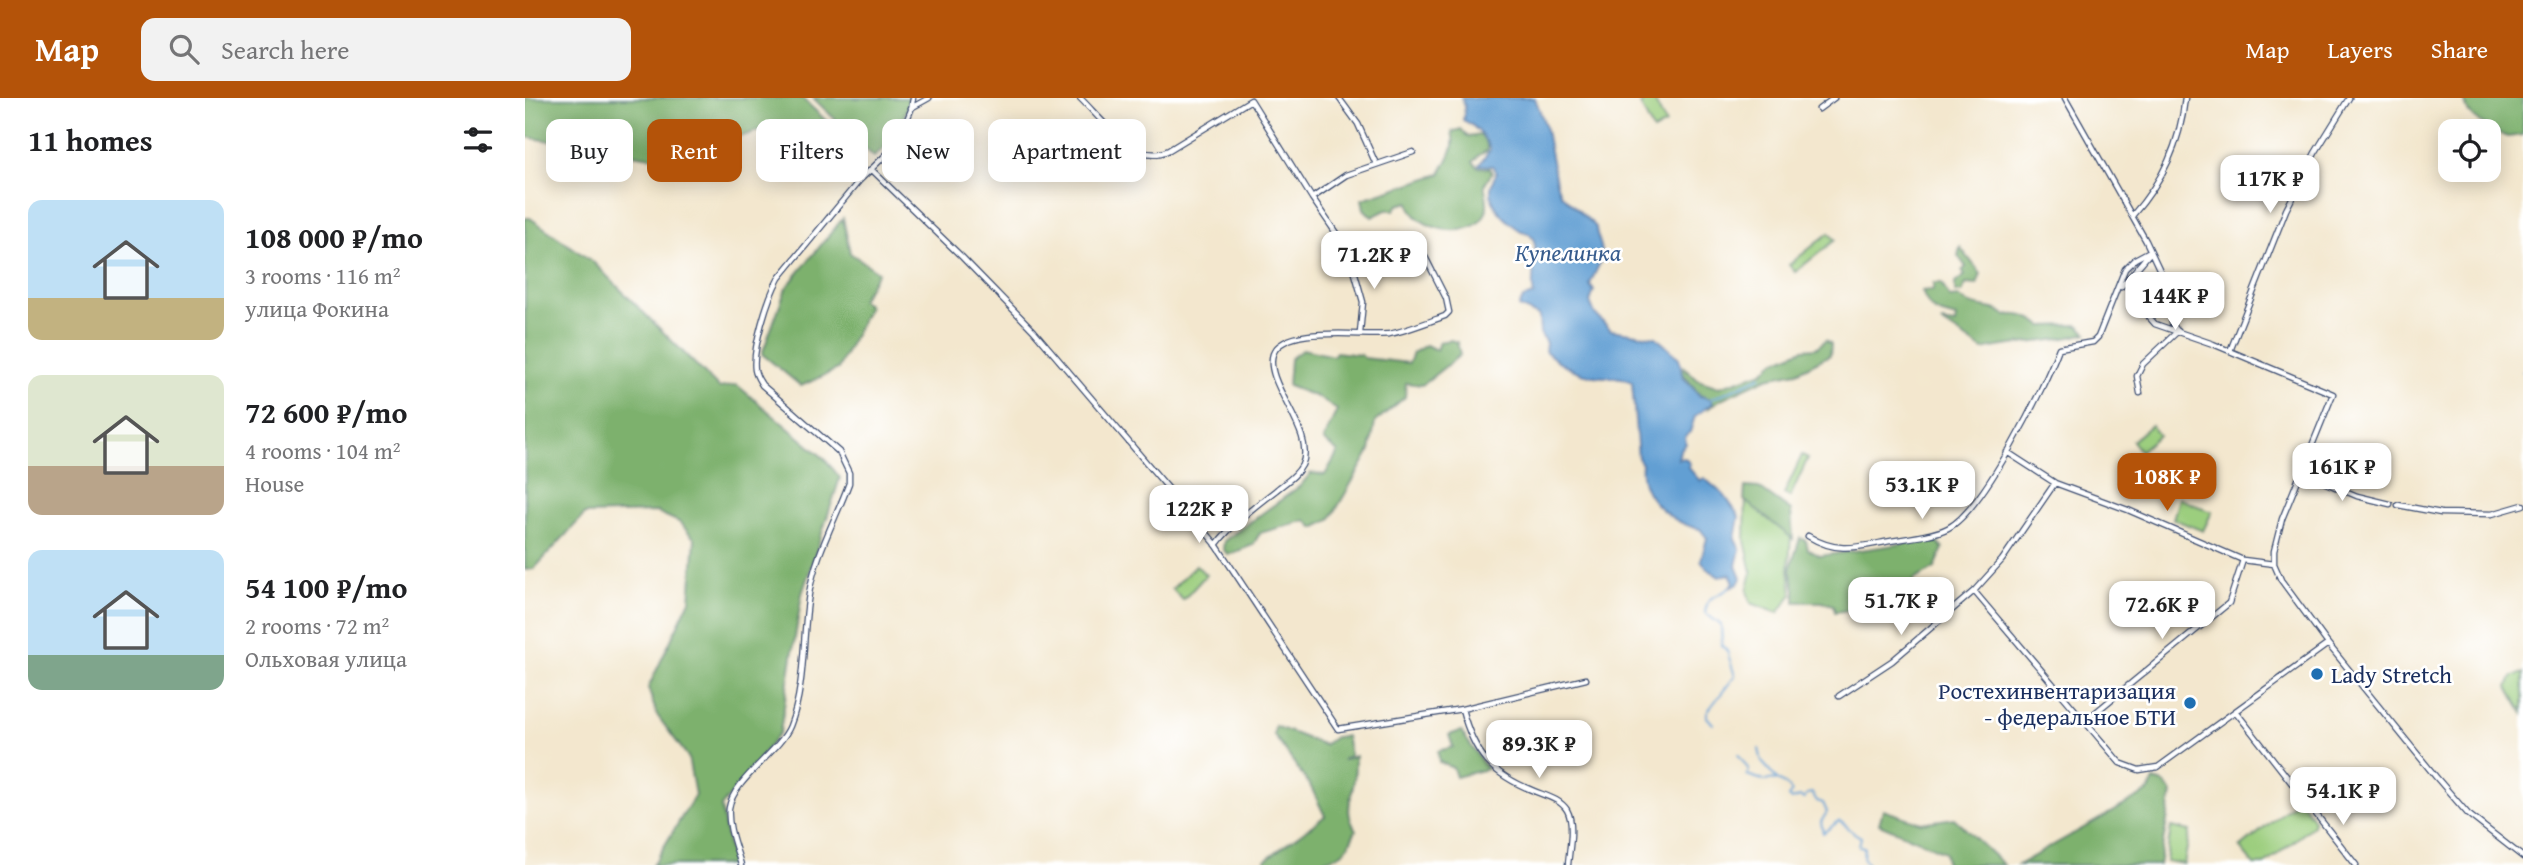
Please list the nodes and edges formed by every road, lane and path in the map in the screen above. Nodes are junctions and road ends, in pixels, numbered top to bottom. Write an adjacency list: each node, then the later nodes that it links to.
1 (913, 98): 10 (street)
2 (929, 98): 10 (street)
3 (1080, 98): 9 (street)
4 (1339, 98): 13 (street)
5 (1834, 98): 11 (street)
6 (2065, 98): 16 (street)
7 (2185, 98): 16 (street)
8 (2349, 98): 30 (street)
9 (1252, 99): 15 (street)
10 (911, 108): 14 (street)
11 (1819, 109)
12 (1413, 152): 13 (street)
13 (1376, 164): 15 (street)
14 (871, 169): 39 (street); 50 (street)
15 (1312, 198): 17 (street)
16 (2132, 216): 19 (street)
17 (1336, 233)
18 (1417, 241): 29 (street)
19 (2150, 251): 21 (street); 22 (street); 24 (street)
20 (1349, 252): 29 (street)
21 (2141, 265): 22 (street); 24 (street)
22 (2158, 268): 23 (street)
23 (2162, 276): 25 (street); 26 (street)
24 (2118, 290): 32 (street)
25 (2155, 302): 26 (street); 27 (street)
26 (2171, 312): 27 (street); 28 (street)
27 (2158, 325): 28 (street)
28 (2178, 331): 30 (street); 31 (street)
29 (1360, 332): 39 (street)
30 (2230, 351): 33 (street)
31 (2140, 393)
32 (2007, 452): 34 (street); 38 (street)
33 (2302, 473): 35 (street); 41 (street)
34 (2055, 483): 40 (street); 42 (street)
35 (2390, 503)
36 (2398, 505): 37 (street)
37 (2523, 505)
38 (1808, 536)
39 (1216, 545): 46 (street)
40 (2243, 560): 41 (street); 48 (street)
41 (2274, 564): 43 (street)
42 (1975, 591): 45 (street); 48 (street)
43 (2327, 644): 47 (street); 49 (street)
44 (1586, 679): 46 (street)
45 (1839, 696)
46 (1462, 709): 51 (street)
47 (2236, 712): 48 (street); 52 (street)
48 (2085, 721)
49 (2523, 857)
50 (741, 865)
51 (1568, 865)
52 (2356, 865)

